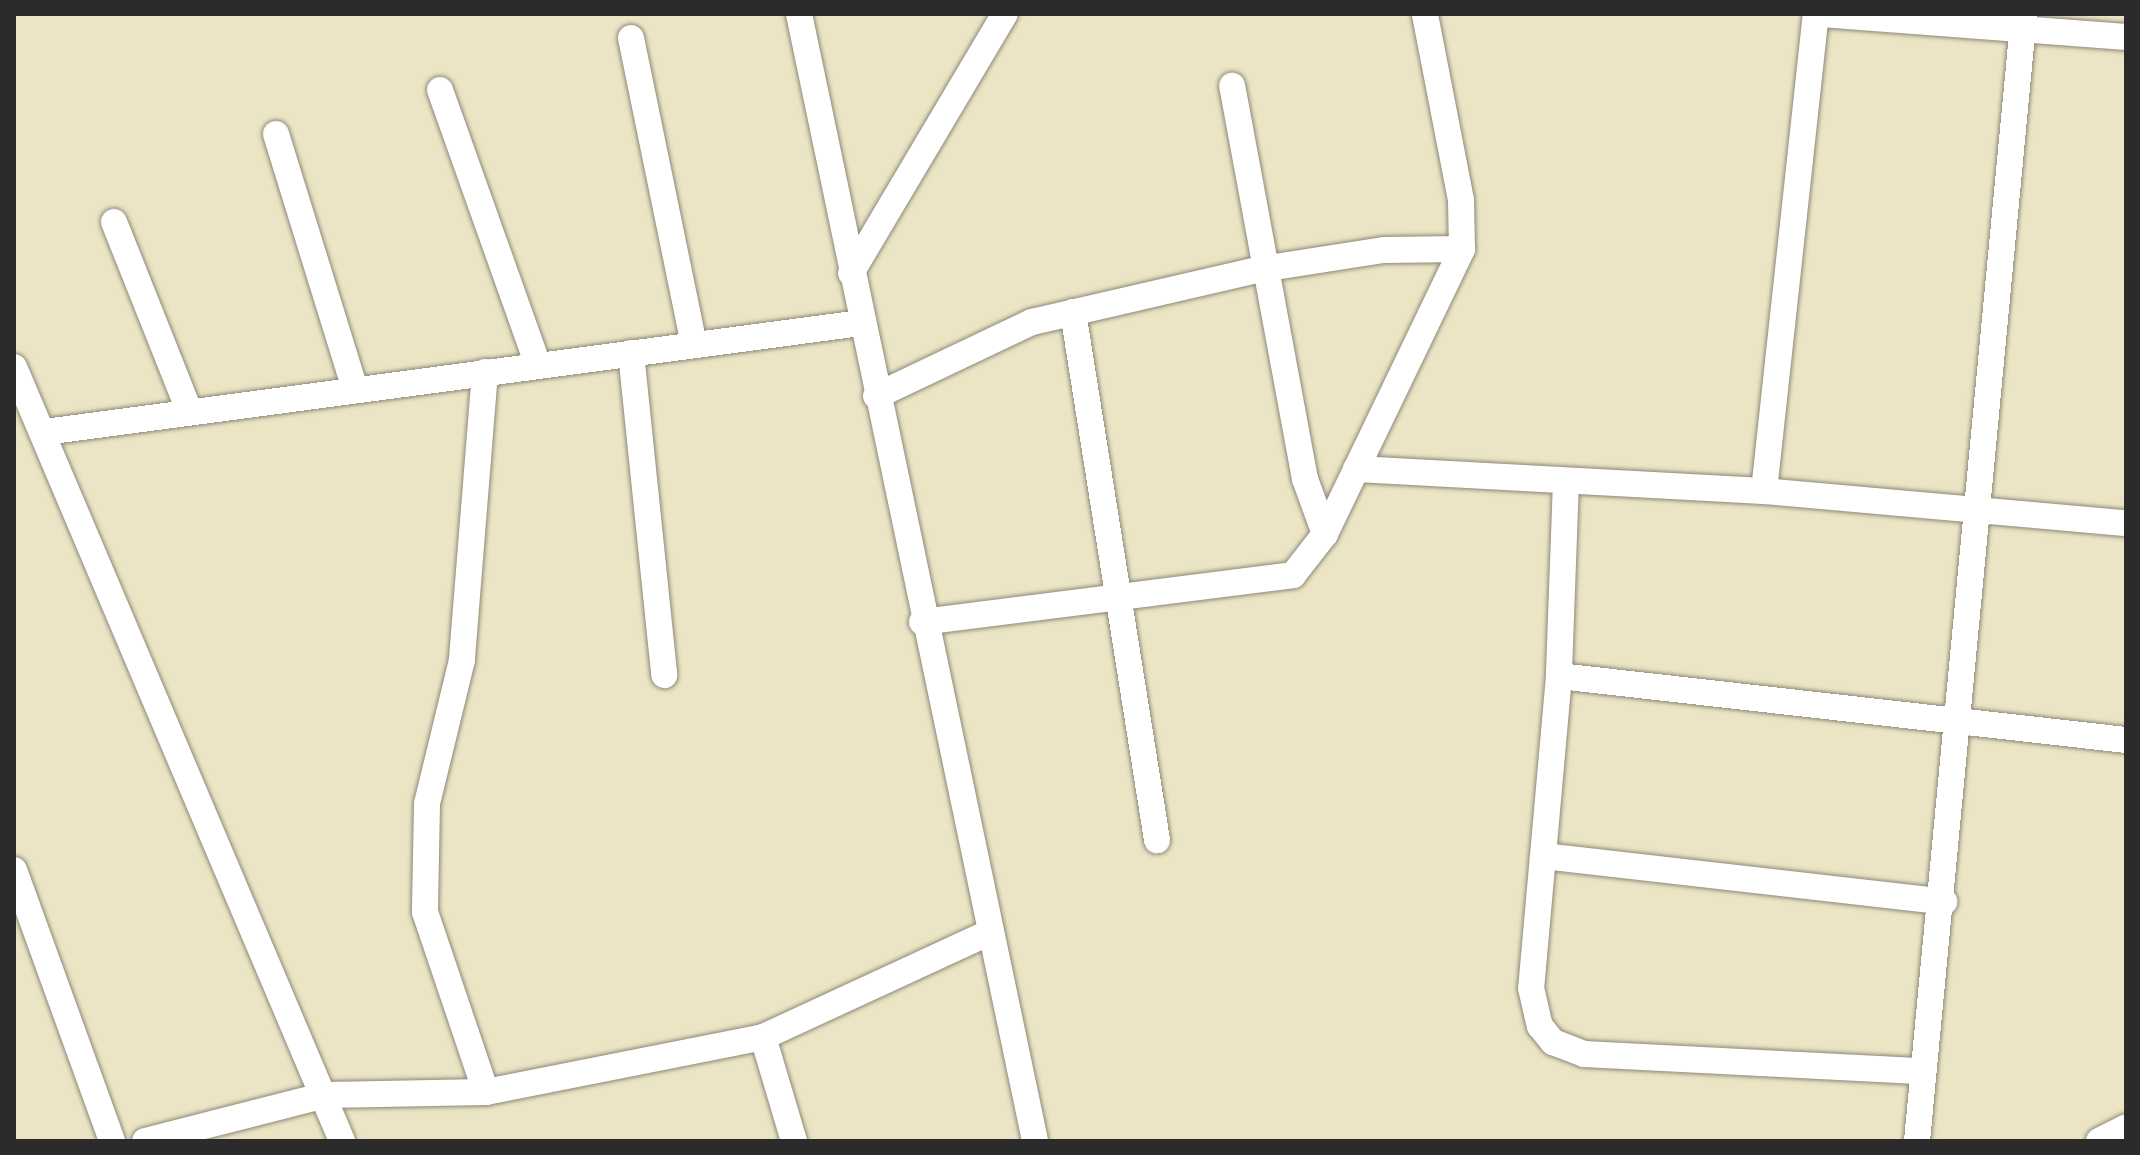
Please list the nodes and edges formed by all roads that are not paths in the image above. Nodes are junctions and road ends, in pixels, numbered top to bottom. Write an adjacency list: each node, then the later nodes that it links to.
1 (799, 14): 14 (street)
2 (1005, 14): 14 (street)
3 (1425, 14): 12 (street)
4 (1818, 14): 5 (street); 28 (street)
5 (2023, 23): 6 (street); 29 (street)
6 (2126, 37)
7 (631, 38): 17 (street)
8 (1232, 86): 13 (street)
9 (440, 90): 19 (street)
10 (276, 134): 22 (street)
11 (114, 222): 24 (street)
12 (1462, 249): 13 (street); 26 (street)
13 (1262, 269): 15 (street); 31 (street)
14 (851, 273): 16 (street)
15 (1073, 312): 23 (street); 32 (street)
16 (861, 323): 17 (street); 23 (street)
17 (694, 345): 18 (street)
18 (631, 353): 19 (street); 34 (street)
19 (538, 365): 20 (street)
20 (485, 372): 22 (street); 45 (street)
21 (16, 381): 25 (street)
22 (355, 389): 24 (street)
23 (876, 396): 33 (street)
24 (189, 410): 25 (street)
25 (45, 432): 46 (street)
26 (1356, 469): 27 (street); 31 (street)
27 (1566, 481): 28 (street); 35 (street)
28 (1764, 491): 29 (street)
29 (1978, 515): 30 (street); 36 (street)
30 (2126, 523)
31 (1325, 534): 32 (street)
32 (1121, 596): 33 (street); 38 (street)
33 (922, 622): 42 (street)
34 (664, 675)
35 (1559, 676): 36 (street); 39 (street)
36 (1960, 719): 37 (street); 41 (street)
37 (2126, 740)
38 (1157, 840)
39 (1543, 856): 41 (street); 44 (street)
40 (14, 870): 48 (street)
41 (1944, 902): 44 (street)
42 (990, 932): 43 (street); 52 (street)
43 (763, 1037): 45 (street); 51 (street)
44 (1923, 1071): 53 (street)
45 (486, 1092): 46 (street)
46 (326, 1095): 49 (street); 50 (street)
47 (2126, 1127): 54 (street)
48 (112, 1141)
49 (145, 1141)
50 (342, 1141)
51 (794, 1141)
52 (1035, 1141)
53 (1917, 1141)
54 (2099, 1141)

